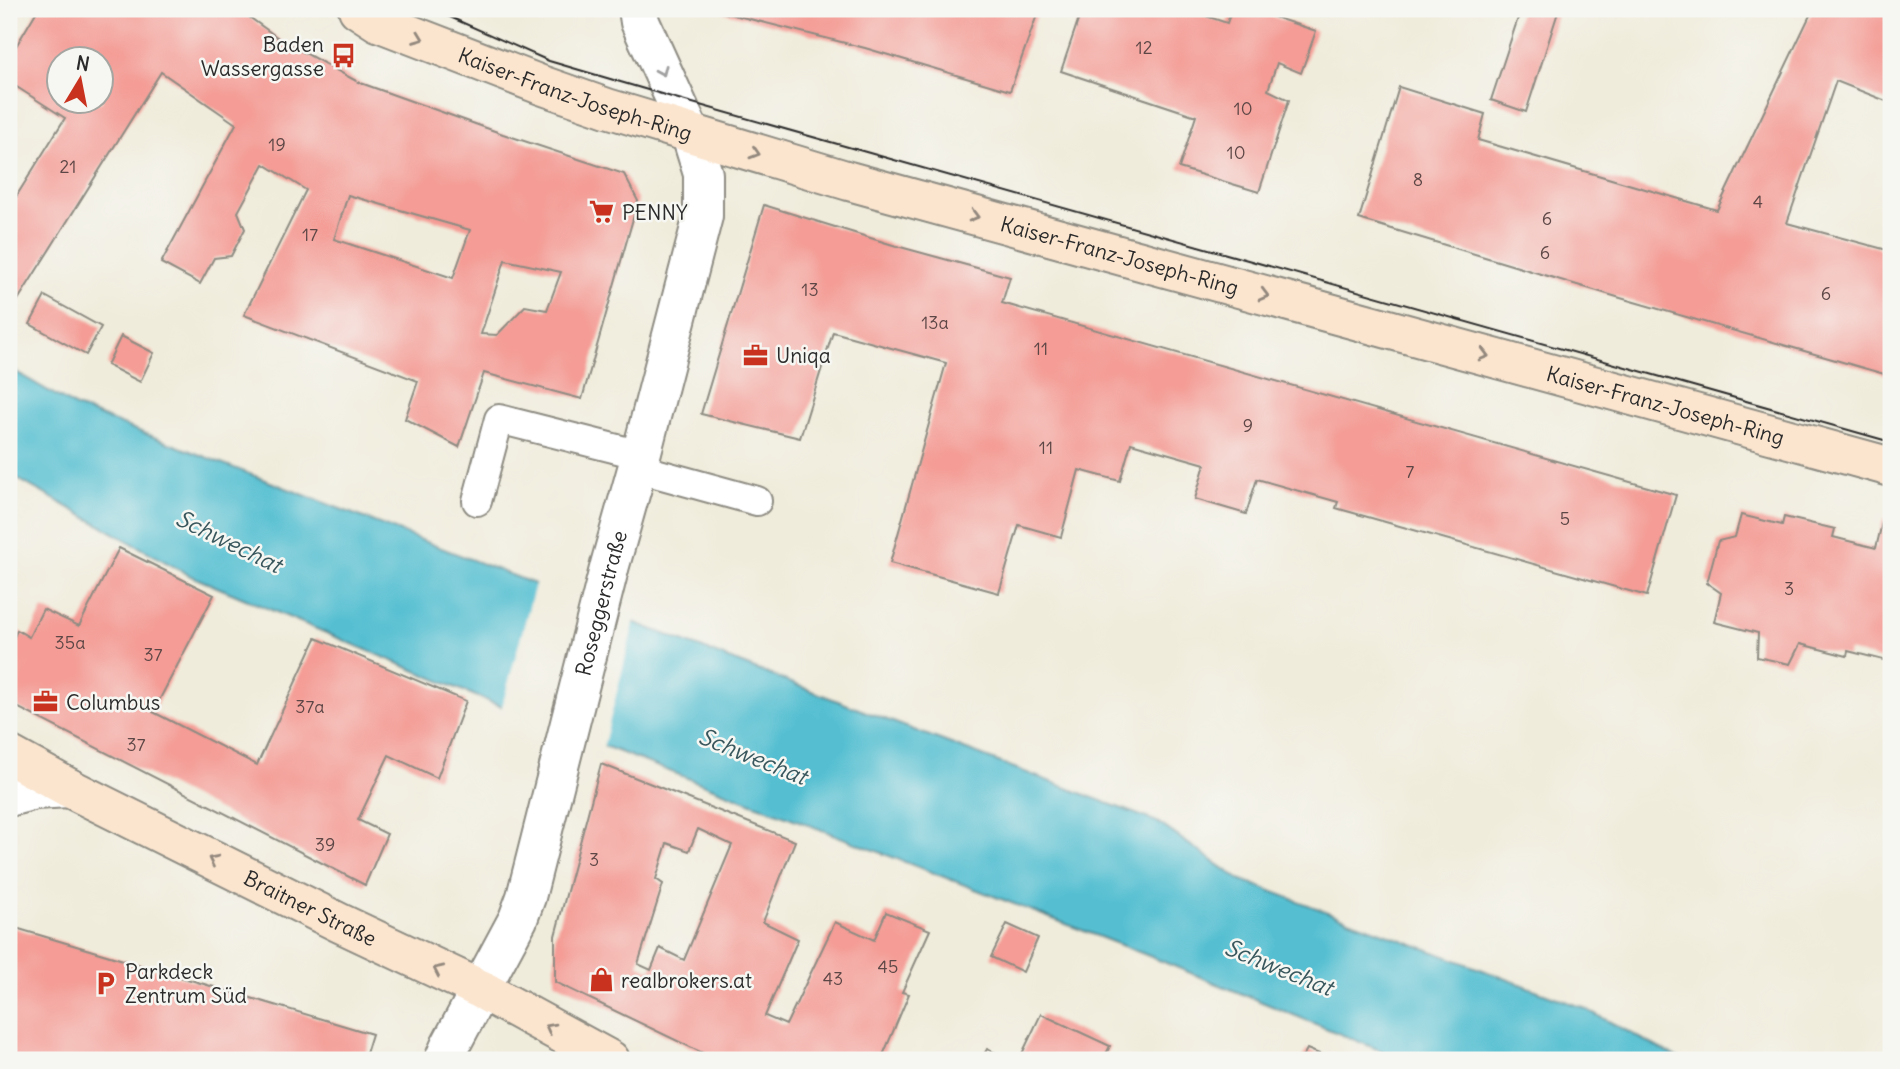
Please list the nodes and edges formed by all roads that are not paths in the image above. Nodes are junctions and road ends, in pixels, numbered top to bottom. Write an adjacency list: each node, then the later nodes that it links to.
1 (358, 9): 3 (street, Kaiser-Franz-Joseph-Ring, one-way to 3)
2 (638, 9): 3 (street, Roseggerstraße, one-way to 3)
3 (690, 132): 4 (street, Roseggerstraße); 5 (street, Kaiser-Franz-Joseph-Ring, one-way to 5)
4 (639, 462): 6 (lane); 7 (lane); 11 (street, Roseggerstraße)
5 (1891, 467)
6 (477, 501)
7 (757, 501)
8 (9, 755): 9 (street, Braitner Straße)
9 (69, 788): 10 (street); 11 (street, Braitner Straße, one-way to 9)
10 (9, 797)
11 (480, 989): 12 (street, Roseggerstraße); 13 (street, Braitner Straße, one-way to 11)
12 (444, 1060)
13 (610, 1060)

